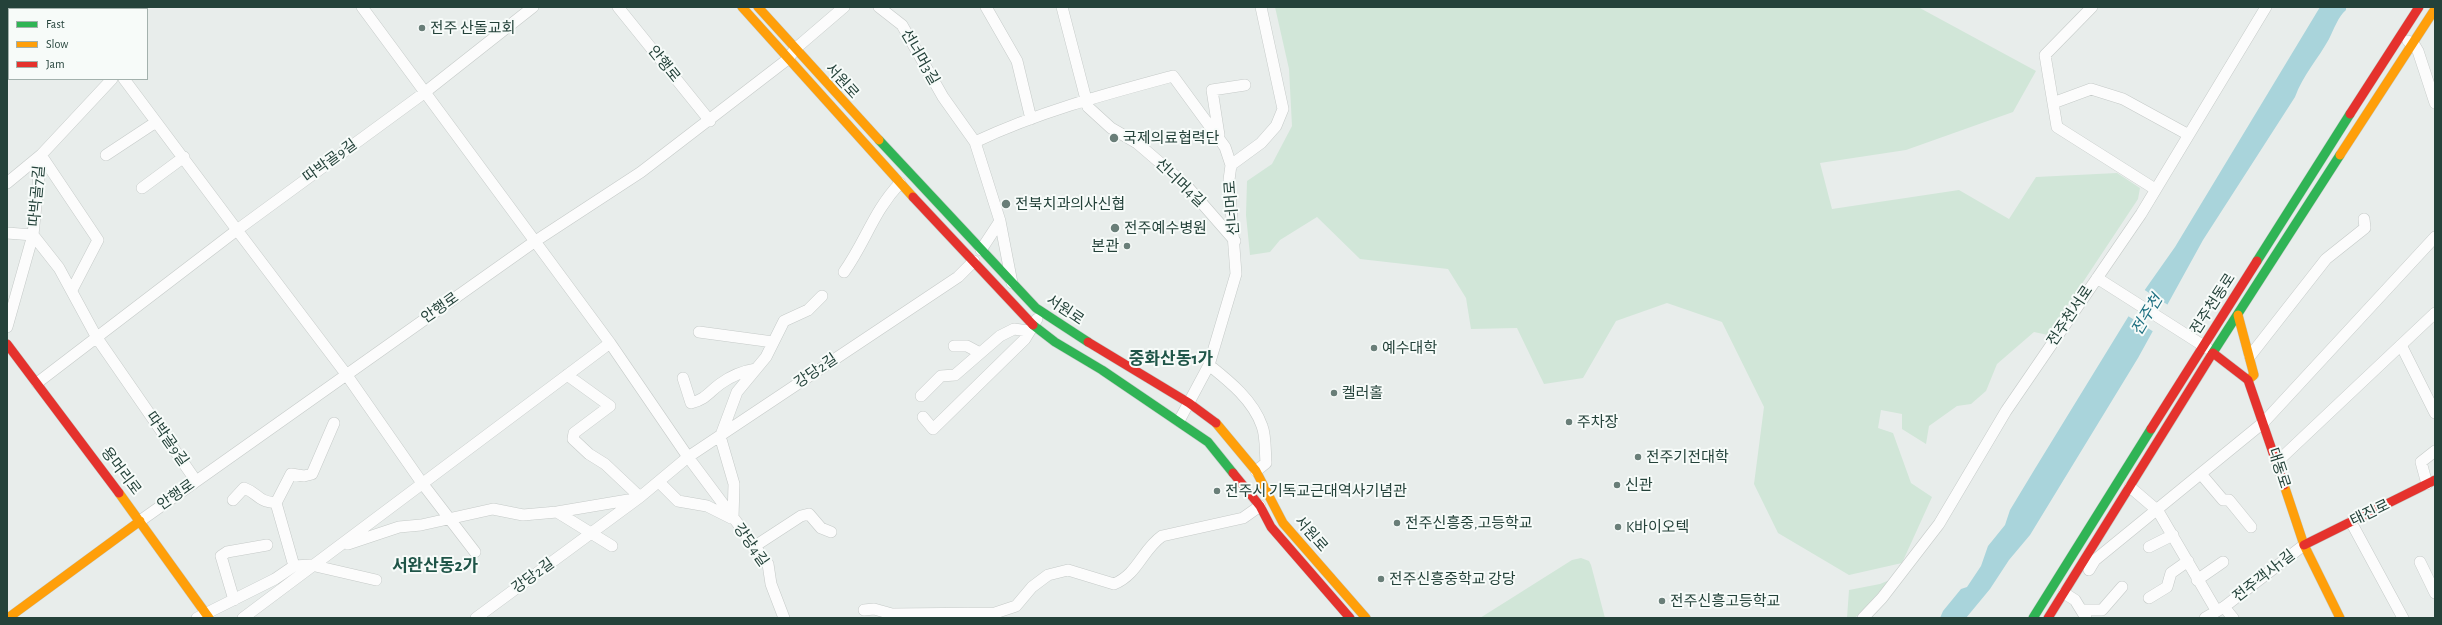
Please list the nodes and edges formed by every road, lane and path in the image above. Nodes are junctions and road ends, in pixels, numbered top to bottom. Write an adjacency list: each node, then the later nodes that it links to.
1 (362, 7): 22 (street)
2 (533, 7): 22 (street, 따박골9길)
3 (618, 7): 27 (street, 안행로)
4 (742, 7): 18 (street, 서원로)
5 (758, 7): 17 (street, 서원로)
6 (844, 7): 17 (street)
7 (879, 7): 31 (street, 선너머3길)
8 (986, 7): 26 (street)
9 (1062, 7): 23 (street, 선너머4길)
10 (1261, 7): 35 (street, 선너머로)
11 (2092, 7): 24 (street)
12 (2266, 7): 29 (street, 전주천서로)
13 (2419, 7): 15 (street, 전주천동로)
14 (2435, 8): 16 (street, 전주천동로)
15 (2401, 36): 16 (street); 64 (street, 전주천동로)
16 (2412, 44): 25 (street); 58 (street, 전주천동로)
17 (795, 49): 18 (street, 안행로); 48 (street, 서원로)
18 (788, 59): 27 (street, 안행로); 37 (street, 서원로)
19 (111, 80): 32 (street, 따박골7길)
20 (125, 80): 28 (street)
21 (1245, 85): 30 (street)
22 (424, 93): 42 (street, 따박골9길); 47 (street)
23 (1086, 100): 26 (street); 30 (street); 46 (street, 선너머4길)
24 (2053, 103): 29 (street); 39 (street)
25 (2435, 104)
26 (1031, 119): 31 (street)
27 (710, 121): 47 (street, 안행로)
28 (156, 122): 33 (street); 34 (street)
29 (2187, 134): 39 (street, 전주천서로)
30 (1219, 139): 35 (street)
31 (975, 142): 41 (street)
32 (41, 155): 36 (street, 따박골7길); 44 (street, 따박골7길); 53 (street, 따박골7길)
33 (106, 155)
34 (184, 157): 38 (street); 42 (street)
35 (1231, 165): 46 (street, 선너머로)
36 (7, 183)
37 (900, 183): 49 (street, 서원로); 50 (street)
38 (142, 188)
39 (2155, 189): 51 (street, 전주천서로)
40 (2364, 219): 71 (street)
41 (1000, 221): 48 (street); 52 (street)
42 (237, 230): 62 (street, 따박골9길); 74 (street)
43 (7, 233): 44 (street, 따박골7길)
44 (33, 235): 53 (street, 따박골9길); 59 (street)
45 (2435, 237): 84 (street)
46 (1235, 241): 72 (street, 선너머로)
47 (534, 242): 65 (street); 74 (street, 안행로)
48 (982, 250): 52 (street, 서원로)
49 (974, 262): 54 (street, 서원로); 86 (street, 강당2길)
50 (844, 272)
51 (2097, 278): 64 (street); 141 (street, 전주천서로)
52 (1013, 282): 54 (street); 56 (street, 서원로)
53 (72, 290): 62 (street, 따박골9길)
54 (1004, 291): 60 (street, 서원로)
55 (822, 296): 63 (street)
56 (1042, 312): 60 (street); 80 (street, 서원로)
57 (2435, 313): 67 (street)
58 (2238, 315): 69 (street, 전주천동로); 71 (street)
59 (7, 327)
60 (1030, 327): 70 (street); 82 (street); 83 (street, 서원로)
61 (699, 332): 63 (street)
62 (97, 338): 78 (street, 따박골9길); 92 (street, 따박골9길)
63 (773, 342): 73 (street)
64 (2198, 342): 69 (street); 142 (street, 전주천동로)
65 (610, 343): 75 (street); 88 (street, 강당4길)
66 (7, 344): 78 (street, 용머리로)
67 (2401, 345): 81 (street); 89 (street)
68 (954, 346): 70 (street)
69 (2213, 353): 77 (street); 96 (street, 전주천동로)
70 (980, 354): 79 (street)
71 (2250, 356): 77 (street)
72 (1209, 365): 80 (street, 선너머로); 90 (street)
73 (756, 369): 76 (street); 86 (street)
74 (346, 374): 92 (street, 안행로); 95 (street)
75 (567, 375): 95 (street); 97 (street)
76 (683, 378)
77 (2248, 380): 84 (street, 대동로)
78 (37, 383): 105 (street, 용머리로)
79 (921, 396)
80 (1189, 403): 83 (street, 선너머로); 90 (street, 서원로)
81 (2435, 413)
82 (923, 417)
83 (1179, 421): 100 (street, 서원로)
84 (2264, 422): 89 (street, 대동로); 91 (street)
85 (334, 423): 99 (street)
86 (720, 435): 88 (street, 강당2길); 103 (street)
87 (2435, 451): 94 (street)
88 (688, 457): 93 (street, 강당2길); 103 (street, 강당4길)
89 (2277, 462): 112 (street, 대동로)
90 (1256, 470): 140 (street, 서원로)
91 (2201, 474): 101 (street); 107 (street)
92 (196, 481): 105 (street, 안행로)
93 (658, 482): 97 (street, 강당2길); 103 (street)
94 (2431, 482): 106 (street, 태진로)
95 (422, 483): 104 (street); 113 (street)
96 (2130, 486): 101 (street); 127 (street, 전주천동로)
97 (639, 498): 102 (street); 109 (street, 강당2길)
98 (233, 500): 99 (street)
99 (276, 503): 122 (street)
100 (1260, 506): 132 (street); 139 (street, 서원로)
101 (2158, 511): 110 (street); 123 (street)
102 (557, 512): 104 (street); 109 (street)
103 (733, 518): 115 (street, 강당4길)
104 (451, 519): 113 (street); 117 (street)
105 (140, 520): 134 (street, 용머리로); 135 (street, 안행로)
106 (2351, 522): 112 (street, 태진로); 147 (street)
107 (2251, 527)
108 (831, 532): 115 (street)
109 (589, 534): 114 (street); 137 (street, 강당2길)
110 (2173, 535): 116 (street); 118 (street)
111 (267, 545): 130 (street)
112 (2304, 545): 131 (street, 전주객사1길); 146 (street, 대동로)
113 (340, 546): 121 (street)
114 (612, 546)
115 (755, 546): 138 (street, 강당4길)
116 (2148, 547)
117 (475, 552)
118 (2188, 561): 125 (street); 129 (street)
119 (2223, 562): 125 (street)
120 (2420, 562): 128 (street)
121 (311, 565): 122 (street); 124 (street); 136 (street)
122 (294, 566): 130 (street)
123 (2089, 570)
124 (376, 580)
125 (2197, 580): 131 (street)
126 (2122, 587): 133 (street)
127 (2064, 593): 133 (street); 143 (street, 전주천동로)
128 (2435, 593)
129 (2149, 598)
130 (234, 600): 134 (street)
131 (2220, 608): 144 (street, 전주객사1길); 145 (street, 전주객사1길)
132 (864, 610)
133 (2084, 614)
134 (204, 616)
135 (8, 618)
136 (243, 618)
137 (476, 618)
138 (784, 618)
139 (1350, 618)
140 (1366, 618)
141 (1863, 618)
142 (2033, 618)
143 (2048, 618)
144 (2205, 618)
145 (2233, 618)
146 (2340, 618)
147 (2403, 618)

